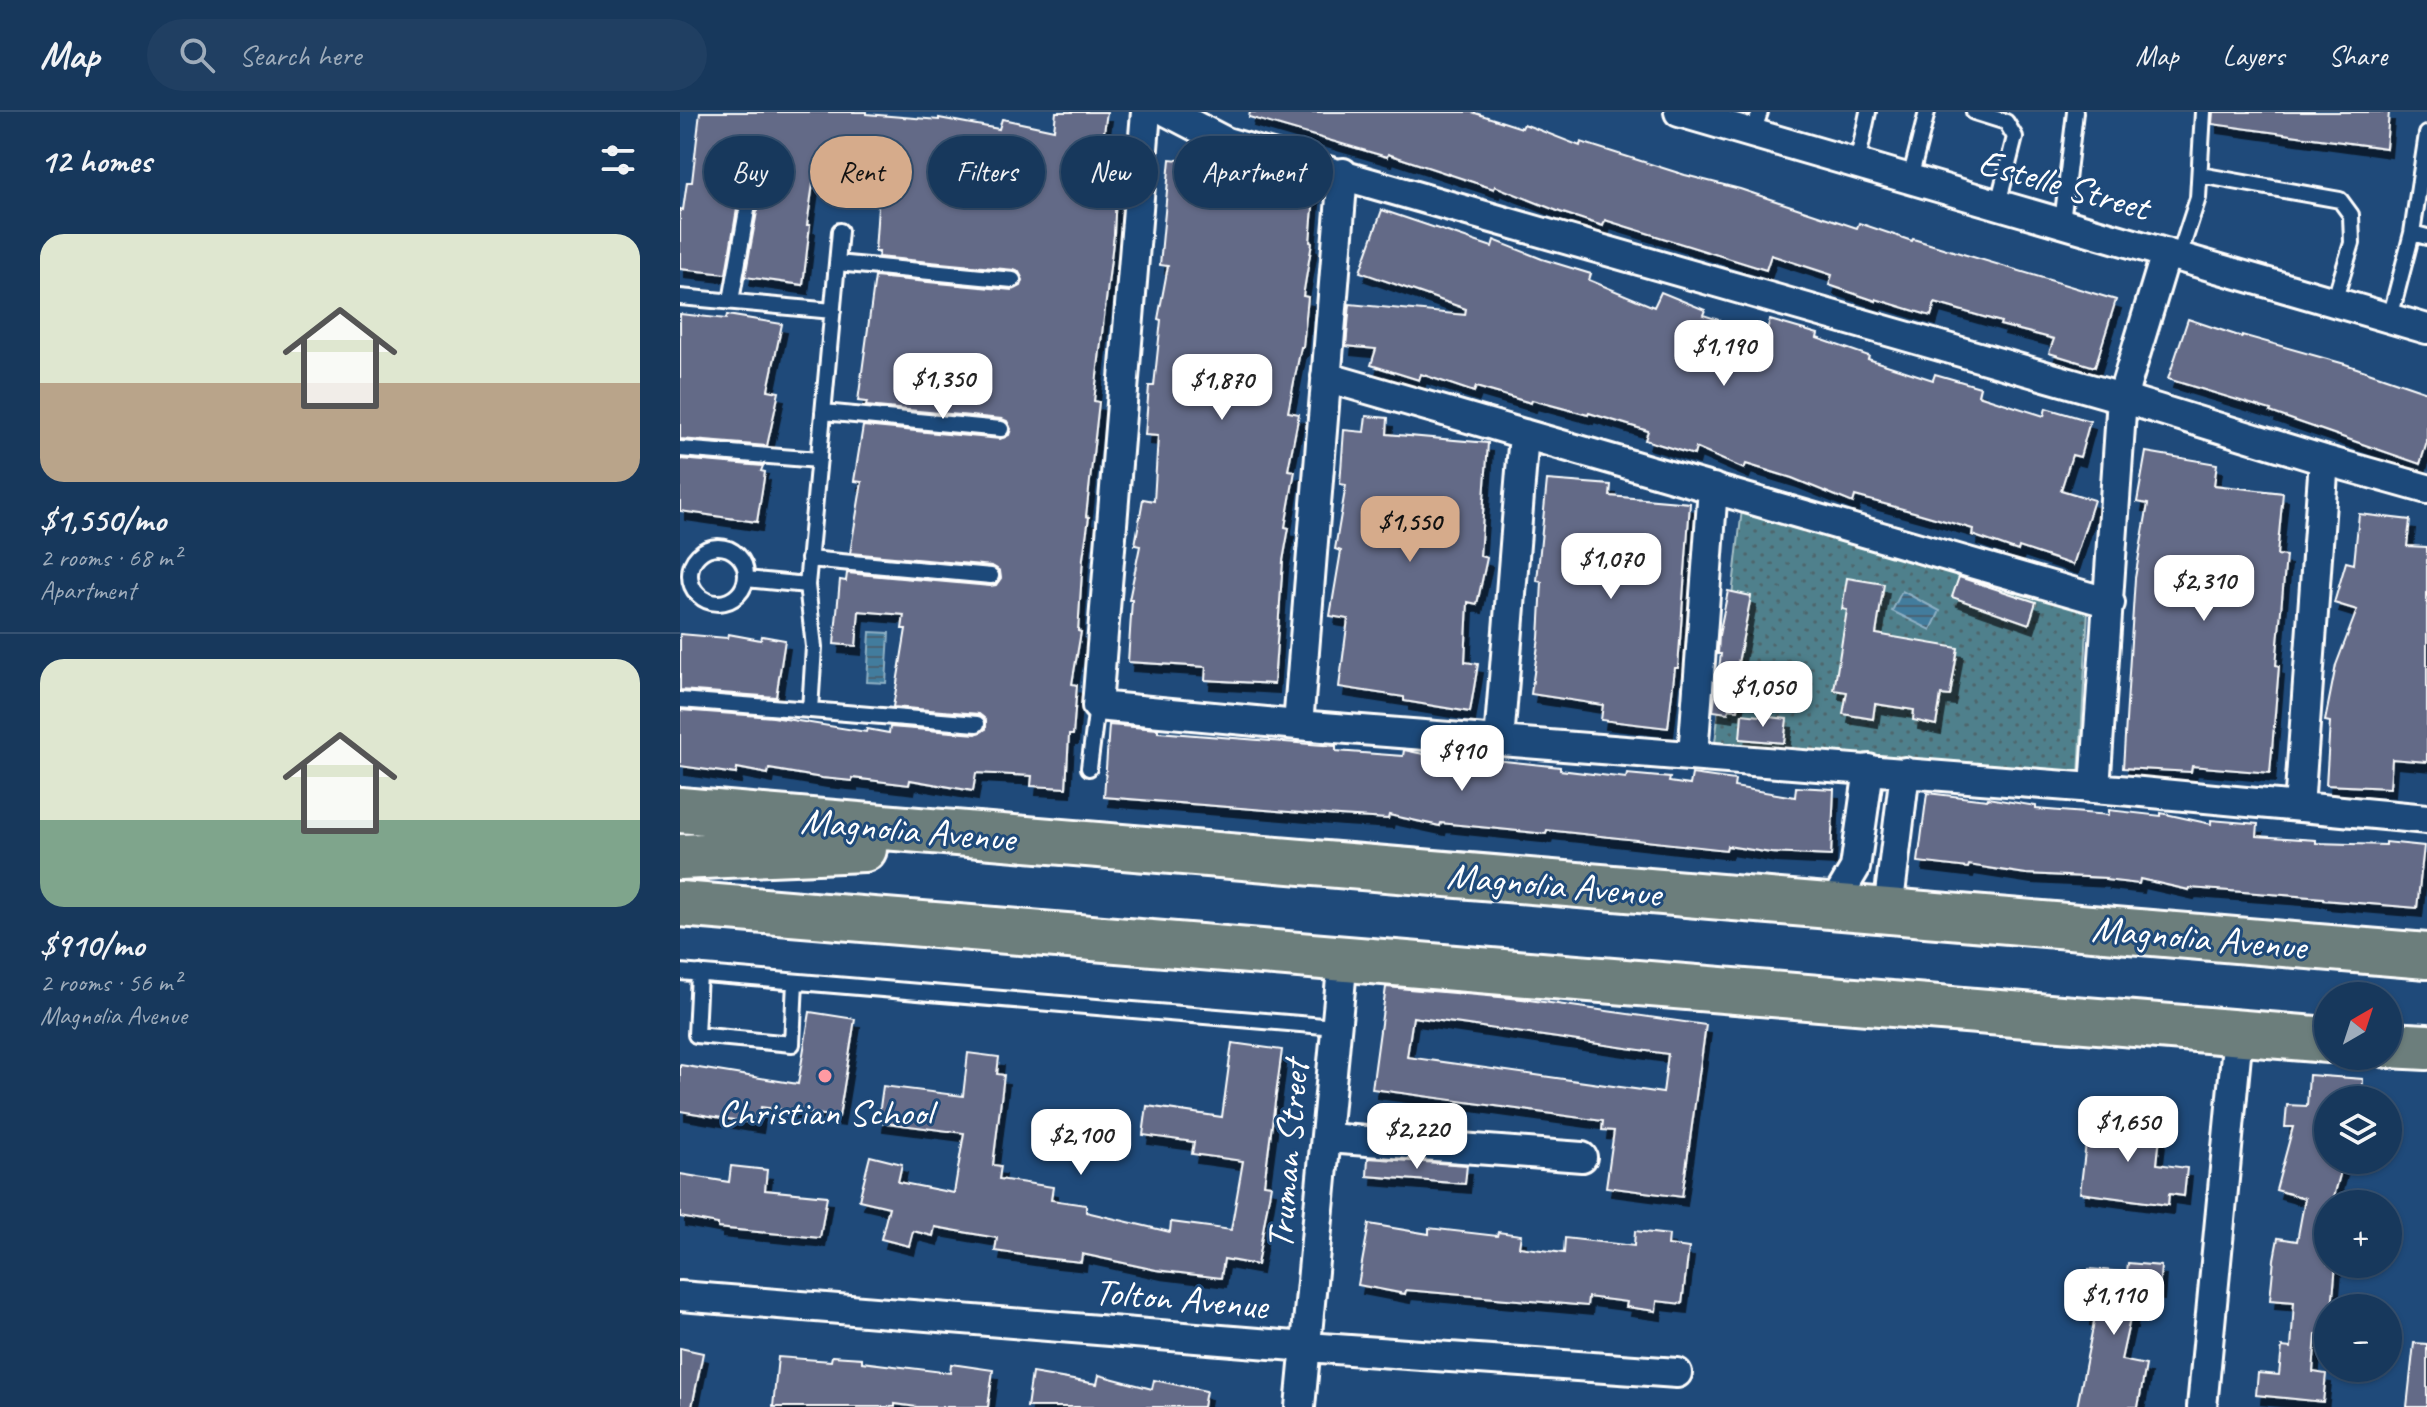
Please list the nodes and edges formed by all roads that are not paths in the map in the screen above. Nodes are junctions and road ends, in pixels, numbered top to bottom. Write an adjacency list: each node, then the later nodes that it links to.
1 (1146, 112): 47 (street)
2 (1168, 112): 12 (street)
3 (1679, 112): 9 (street, Estelle Street)
4 (1868, 112): 11 (lane)
5 (1927, 112): 14 (lane)
6 (1974, 112): 15 (lane)
7 (2075, 112): 17 (lane)
8 (2203, 112): 13 (lane)
9 (1756, 123): 11 (street, Estelle Street)
10 (2427, 134): 19 (lane)
11 (1857, 164): 14 (street, Estelle Street)
12 (1343, 173): 29 (street); 30 (street)
13 (2200, 175): 20 (lane); 25 (lane)
14 (1910, 179): 15 (street, Estelle Street)
15 (1998, 204): 17 (street, Estelle Street)
16 (747, 208): 24 (lane)
17 (2062, 223): 20 (street, Estelle Street)
18 (840, 231): 21 (lane)
19 (2420, 235): 27 (lane)
20 (2172, 255): 25 (street, Estelle Street); 30 (street)
21 (837, 263): 22 (lane); 26 (lane)
22 (1013, 280)
23 (680, 297): 24 (lane)
24 (731, 301): 26 (lane)
25 (2334, 302): 27 (street, Estelle Street)
26 (833, 311): 31 (lane)
27 (2390, 318): 28 (street, Estelle Street)
28 (2427, 329)
29 (1326, 377): 33 (street); 50 (street)
30 (2122, 398): 36 (street); 45 (street)
31 (823, 412): 32 (lane); 35 (lane)
32 (1001, 429)
33 (1524, 434): 37 (street); 51 (street)
34 (680, 449): 35 (lane)
35 (819, 460): 39 (lane)
36 (2324, 460): 38 (street); 57 (street)
37 (1713, 488): 45 (street); 52 (street)
38 (2427, 489)
39 (809, 559): 41 (lane); 44 (lane)
40 (686, 564): 42 (lane); 43 (lane)
41 (991, 576)
42 (746, 579): 43 (lane); 44 (lane)
43 (686, 582)
44 (807, 585): 48 (lane)
45 (2110, 603): 56 (street)
46 (680, 700): 48 (lane)
47 (1097, 706): 50 (street); 53 (lane)
48 (810, 710): 49 (lane)
49 (977, 724)
50 (1298, 725): 51 (street)
51 (1499, 741): 52 (street)
52 (1693, 755): 54 (street)
53 (1089, 768)
54 (1869, 769): 55 (street); 63 (street)
55 (1905, 772): 56 (street); 64 (street)
56 (2095, 788): 57 (street)
57 (2299, 807): 59 (street)
58 (680, 810): 60 (main road, Magnolia Avenue)
59 (2427, 819)
60 (1047, 841): 61 (main road); 63 (main road, Magnolia Avenue)
61 (680, 857)
62 (680, 904): 66 (main road)
63 (1832, 907): 64 (main road, Magnolia Avenue)
64 (1888, 910): 65 (main road, Magnolia Avenue)
65 (2427, 956)
66 (1343, 958): 70 (street, Truman Street); 71 (main road)
67 (680, 972): 68 (lane)
68 (699, 973): 69 (lane); 69 (lane)
69 (795, 982): 70 (lane)
70 (1336, 1027): 75 (street, Truman Street)
71 (2238, 1034): 72 (main road); 81 (street)
72 (2314, 1039)
73 (2402, 1046): 74 (main road)
74 (2427, 1047)
75 (1327, 1138): 76 (street); 78 (street, Truman Street)
76 (1582, 1157)
77 (680, 1296): 78 (street, Tolton Avenue)
78 (1307, 1347): 79 (street, Tolton Avenue); 80 (street, Truman Street)
79 (1677, 1373)
80 (1300, 1407)
81 (2202, 1407)

